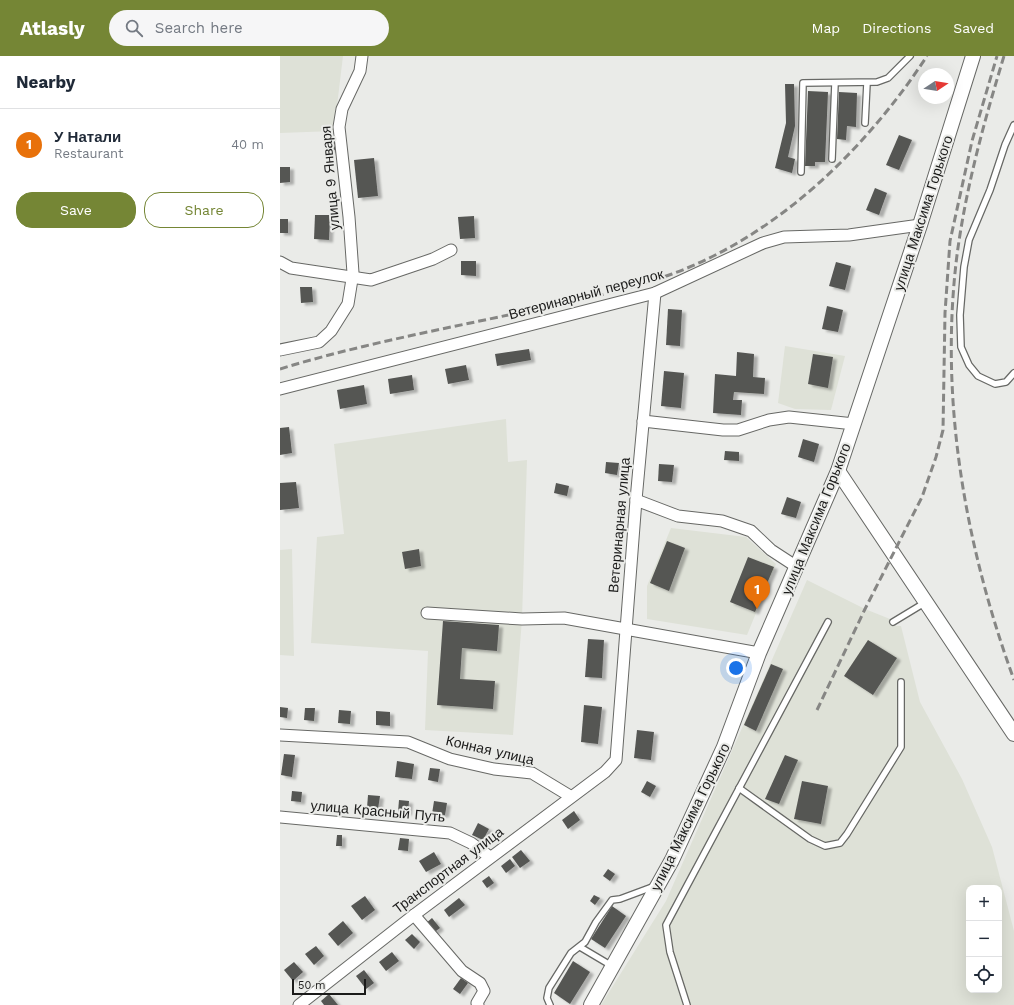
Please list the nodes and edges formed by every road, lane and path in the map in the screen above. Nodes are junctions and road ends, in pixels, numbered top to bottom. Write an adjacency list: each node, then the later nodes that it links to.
1 (362, 56): 13 (street, улица 9 Января)
2 (910, 56): 5 (lane)
3 (972, 56): 10 (street, улица Максима Горького)
4 (835, 83): 5 (lane); 8 (lane); 9 (lane)
5 (868, 83): 6 (lane)
6 (865, 123)
7 (1014, 125): 16 (lane)
8 (832, 159)
9 (801, 172)
10 (920, 225): 14 (street, Ветеринарный переулок); 19 (street, улица Максима Горького)
11 (451, 250): 13 (street)
12 (280, 262): 13 (street)
13 (352, 278): 15 (street, улица 9 Января)
14 (655, 293): 17 (street, Ветеринарный переулок); 18 (street, Ветеринарная улица)
15 (280, 350)
16 (1014, 373)
17 (280, 389)
18 (643, 421): 19 (street); 21 (street, Ветеринарная улица)
19 (854, 424): 20 (street, улица Максима Горького)
20 (838, 471): 22 (street, улица Максима Горького); 23 (street)
21 (636, 500): 22 (street); 27 (street, Ветеринарная улица)
22 (797, 567): 28 (street, улица Максима Горького)
23 (926, 602): 26 (lane); 30 (street)
24 (427, 613): 27 (street)
25 (828, 622): 33 (lane)
26 (893, 622)
27 (626, 629): 28 (street); 32 (street, Ветеринарная улица)
28 (759, 653): 37 (street, улица Максима Горького)
29 (901, 682): 33 (lane)
30 (1014, 734)
31 (280, 735): 34 (street, Конная улица)
32 (616, 760): 34 (street, Транспортная улица)
33 (739, 788): 45 (lane)
34 (570, 796): 36 (street, Транспортная улица)
35 (280, 817): 36 (street, улица Красный Путь)
36 (490, 857): 38 (street, Транспортная улица)
37 (658, 886): 39 (lane); 40 (street, улица Максима Горького)
38 (414, 915): 41 (street); 42 (street, Транспортная улица)
39 (580, 947): 40 (lane); 43 (lane)
40 (613, 966): 44 (street, улица Максима Горького)
41 (477, 1004)
42 (299, 1005)
43 (550, 1005)
44 (590, 1005)
45 (687, 1005)

